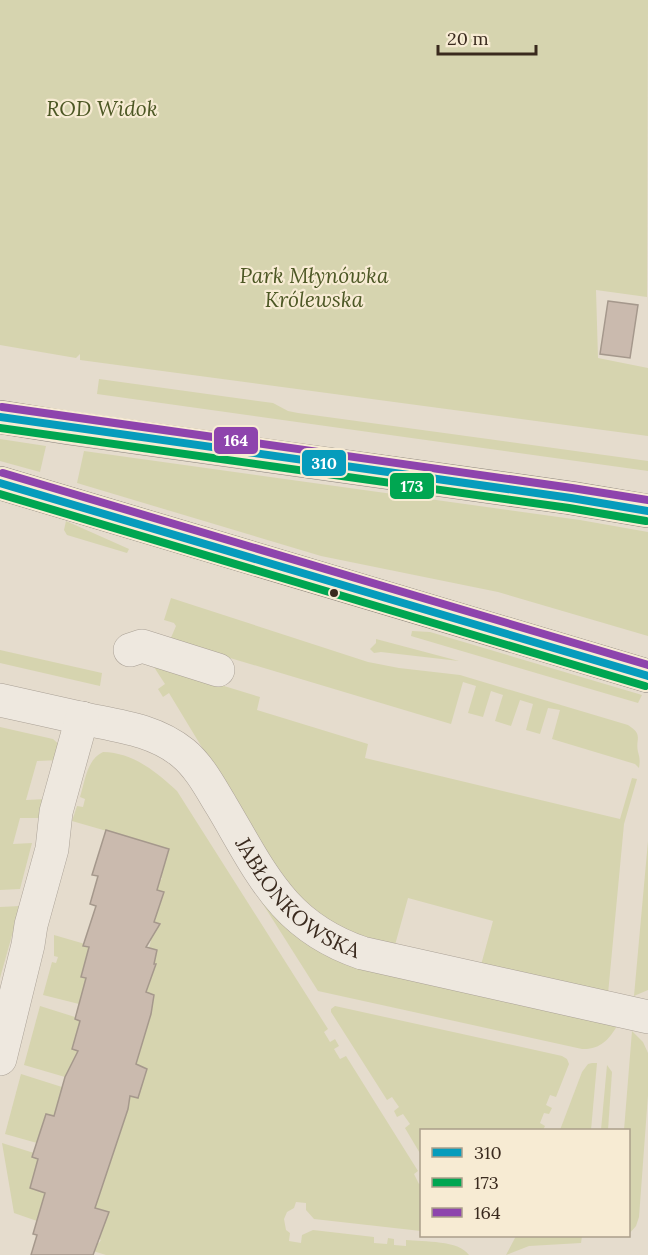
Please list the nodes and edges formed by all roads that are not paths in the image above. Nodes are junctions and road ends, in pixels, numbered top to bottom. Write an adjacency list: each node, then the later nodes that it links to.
1 (0, 417): 3 (main road)
2 (0, 483): 6 (main road)
3 (641, 507)
4 (130, 650): 5 (street)
5 (218, 670)
6 (648, 676)
7 (0, 700): 8 (street, JABŁONKOWSKA)
8 (82, 718): 9 (street, JABŁONKOWSKA); 10 (street)
9 (648, 1017)
10 (0, 1059)

